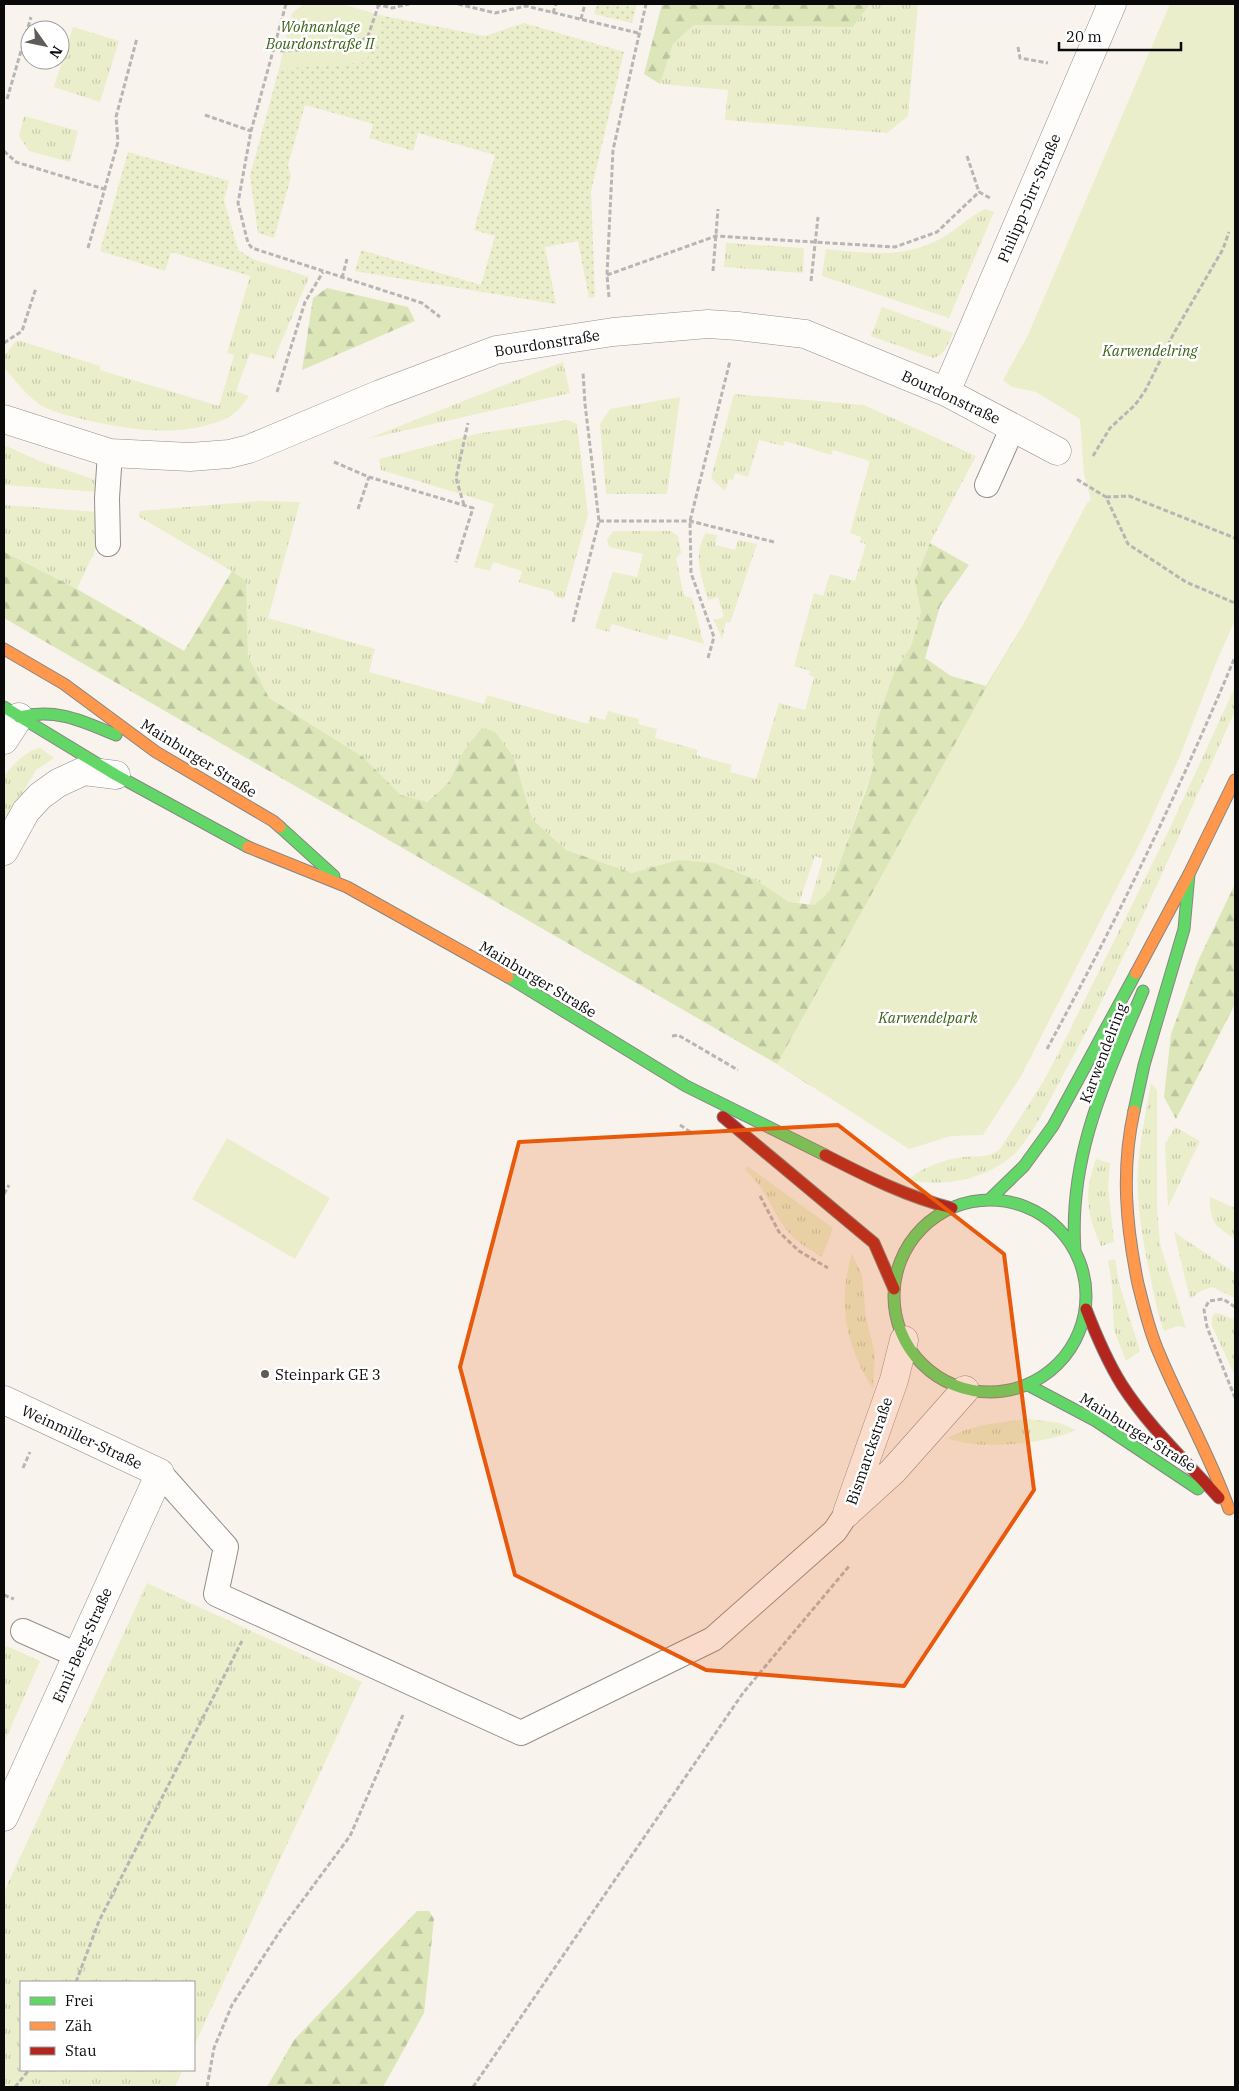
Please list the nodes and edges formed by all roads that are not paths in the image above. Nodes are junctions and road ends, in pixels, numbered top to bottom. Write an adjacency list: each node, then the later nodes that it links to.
1 (1112, 4): 2 (street, Philipp-Dirr-Straße)
2 (946, 392): 4 (street, Bourdonstraße); 6 (street, Bourdonstraße)
3 (4, 419): 6 (street, Bourdonstraße)
4 (1013, 427): 5 (street, Bourdonstraße); 7 (lane)
5 (1057, 451)
6 (110, 453): 8 (lane)
7 (987, 485)
8 (108, 544)
9 (4, 648): 12 (main road, Mainburger Straße)
10 (11, 712): 11 (street); 12 (main road); 13 (main road, Mainburger Straße)
11 (4, 740)
12 (156, 752): 17 (main road, Mainburger Straße)
13 (116, 775): 15 (street); 17 (main road, Mainburger Straße)
14 (1235, 780): 16 (main road, Karwendelring)
15 (4, 851)
16 (1189, 874): 18 (main road, Karwendelring); 21 (main road, Karwendelring); 31 (main road)
17 (347, 887): 20 (main road, Mainburger Straße)
18 (1154, 964)
19 (1147, 982): 23 (main road, Karwendelring)
20 (686, 1086): 22 (main road, Mainburger Straße); 24 (main road, Mainburger Straße)
21 (989, 1200): 22 (main road, Mainburger Straße); 23 (main road, Mainburger Straße)
22 (952, 1208): 24 (main road, Mainburger Straße)
23 (1075, 1250): 25 (main road, Mainburger Straße)
24 (894, 1289): 26 (main road, Mainburger Straße)
25 (1086, 1309): 27 (main road, Mainburger Straße); 31 (main road, Mainburger Straße)
26 (904, 1340): 28 (main road, Mainburger Straße); 32 (street, Bismarckstraße)
27 (1028, 1385): 28 (main road, Mainburger Straße); 31 (main road, Mainburger Straße)
28 (965, 1390): 32 (street, Bismarckstraße)
29 (4, 1400): 30 (street, Weinmiller-Straße)
30 (160, 1474): 32 (lane); 34 (street, Emil-Berg-Straße)
31 (1232, 1512)
32 (847, 1513)
33 (23, 1631): 34 (lane)
34 (77, 1655): 35 (street, Emil-Berg-Straße)
35 (4, 1817)

